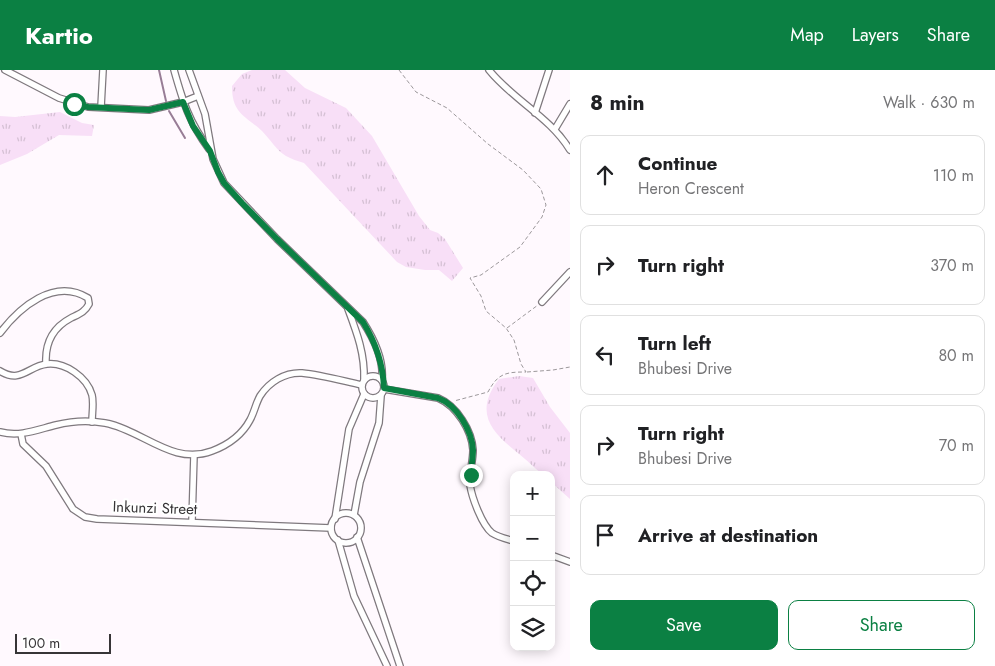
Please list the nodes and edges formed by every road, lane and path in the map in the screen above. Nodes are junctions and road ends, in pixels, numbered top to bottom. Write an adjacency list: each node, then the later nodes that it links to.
1 (5, 70): 11 (street)
2 (103, 70): 11 (street)
3 (174, 70): 9 (street)
4 (189, 70): 8 (street)
5 (399, 70): 19 (path)
6 (489, 70): 12 (street)
7 (549, 70): 12 (street)
8 (198, 96): 9 (street); 15 (street)
9 (183, 102): 11 (street); 15 (street)
10 (570, 104): 13 (street)
11 (101, 107)
12 (535, 113): 13 (street)
13 (554, 128): 14 (street)
14 (570, 150)
15 (210, 151): 18 (street)
16 (570, 272): 17 (street)
17 (542, 302): 19 (path)
18 (348, 309): 25 (street); 26 (street)
19 (506, 328): 24 (path)
20 (0, 333): 21 (street)
21 (46, 364): 23 (street); 31 (street)
22 (570, 367): 24 (path)
23 (0, 371)
24 (526, 372): 30 (path)
25 (382, 380): 26 (street); 27 (street)
26 (363, 383): 28 (street); 34 (street)
27 (384, 388): 29 (street); 30 (street)
28 (364, 394): 29 (street); 36 (street)
29 (381, 396): 35 (street)
30 (449, 404): 40 (street)
31 (92, 422): 33 (street); 34 (street)
32 (0, 432): 33 (street)
33 (21, 434): 37 (street, Inkunzi Street)
34 (194, 455): 37 (street)
35 (354, 515): 36 (street); 39 (street)
36 (335, 519): 38 (street)
37 (192, 522): 38 (street, Inkunzi Street)
38 (332, 528): 41 (street)
39 (357, 538): 41 (street); 45 (street)
40 (510, 539)
41 (338, 540): 44 (street)
42 (555, 556): 43 (street)
43 (570, 562)
44 (387, 666)
45 (400, 666)

